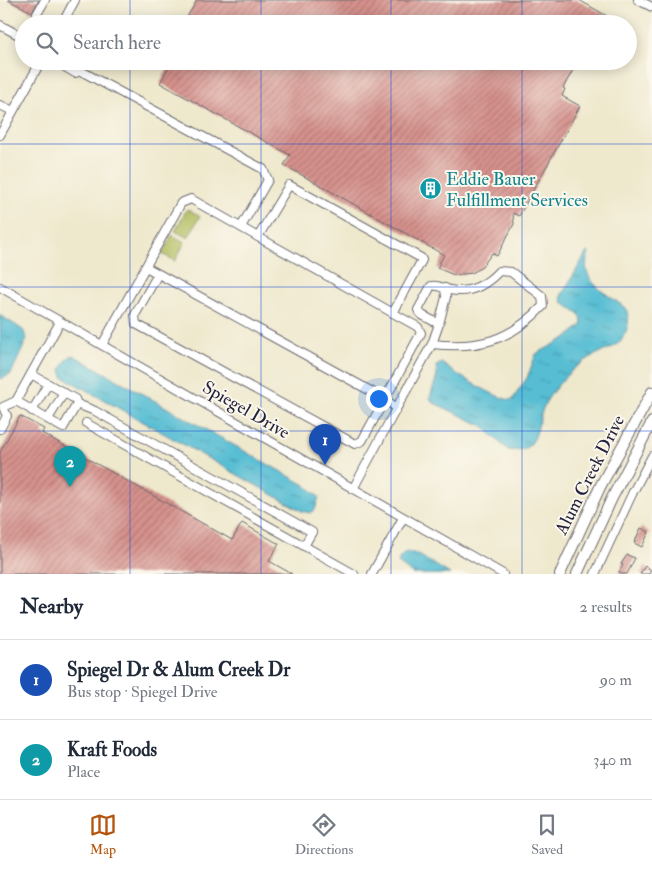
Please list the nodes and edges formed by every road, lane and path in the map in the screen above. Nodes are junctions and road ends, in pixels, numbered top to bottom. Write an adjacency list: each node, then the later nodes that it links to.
1 (45, 0): 5 (street)
2 (75, 0): 6 (street)
3 (638, 0): 4 (street)
4 (652, 8)
5 (38, 14)
6 (67, 15)
7 (0, 25): 8 (street)
8 (15, 33)
9 (36, 70): 13 (street)
10 (70, 70): 11 (street)
11 (80, 71): 15 (street)
12 (0, 104): 13 (street)
13 (13, 111): 14 (street)
14 (0, 135)
15 (242, 228): 16 (street); 17 (street)
16 (258, 237): 21 (street); 21 (street)
17 (146, 268): 18 (street); 25 (street)
18 (158, 274): 30 (street); 30 (street)
19 (0, 287): 22 (street, Spiegel Drive)
20 (445, 288): 23 (street); 23 (street); 24 (street)
21 (393, 313): 30 (street)
22 (60, 322): 25 (street, Spiegel Drive); 26 (street)
23 (439, 324): 24 (street)
24 (432, 344): 35 (street)
25 (102, 345): 41 (street, Spiegel Drive)
26 (31, 374): 27 (street); 31 (street)
27 (48, 384): 29 (street); 34 (street)
28 (652, 392): 47 (main road, Alum Creek Drive)
29 (64, 393): 32 (street); 36 (street)
30 (385, 399): 35 (street)
31 (16, 402): 33 (street); 34 (street)
32 (76, 402): 36 (street); 43 (street)
33 (2, 407): 39 (street)
34 (32, 411): 36 (street)
35 (395, 411): 41 (street)
36 (48, 419)
37 (652, 422): 48 (main road, Alum Creek Drive)
38 (86, 423): 43 (street)
39 (0, 429)
40 (652, 456): 49 (street)
41 (352, 489): 42 (street, Spiegel Drive)
42 (404, 518): 45 (street); 46 (street, Spiegel Drive)
43 (304, 546): 44 (street)
44 (354, 574)
45 (372, 574)
46 (503, 574)
47 (560, 574)
48 (577, 574)
49 (595, 574)

